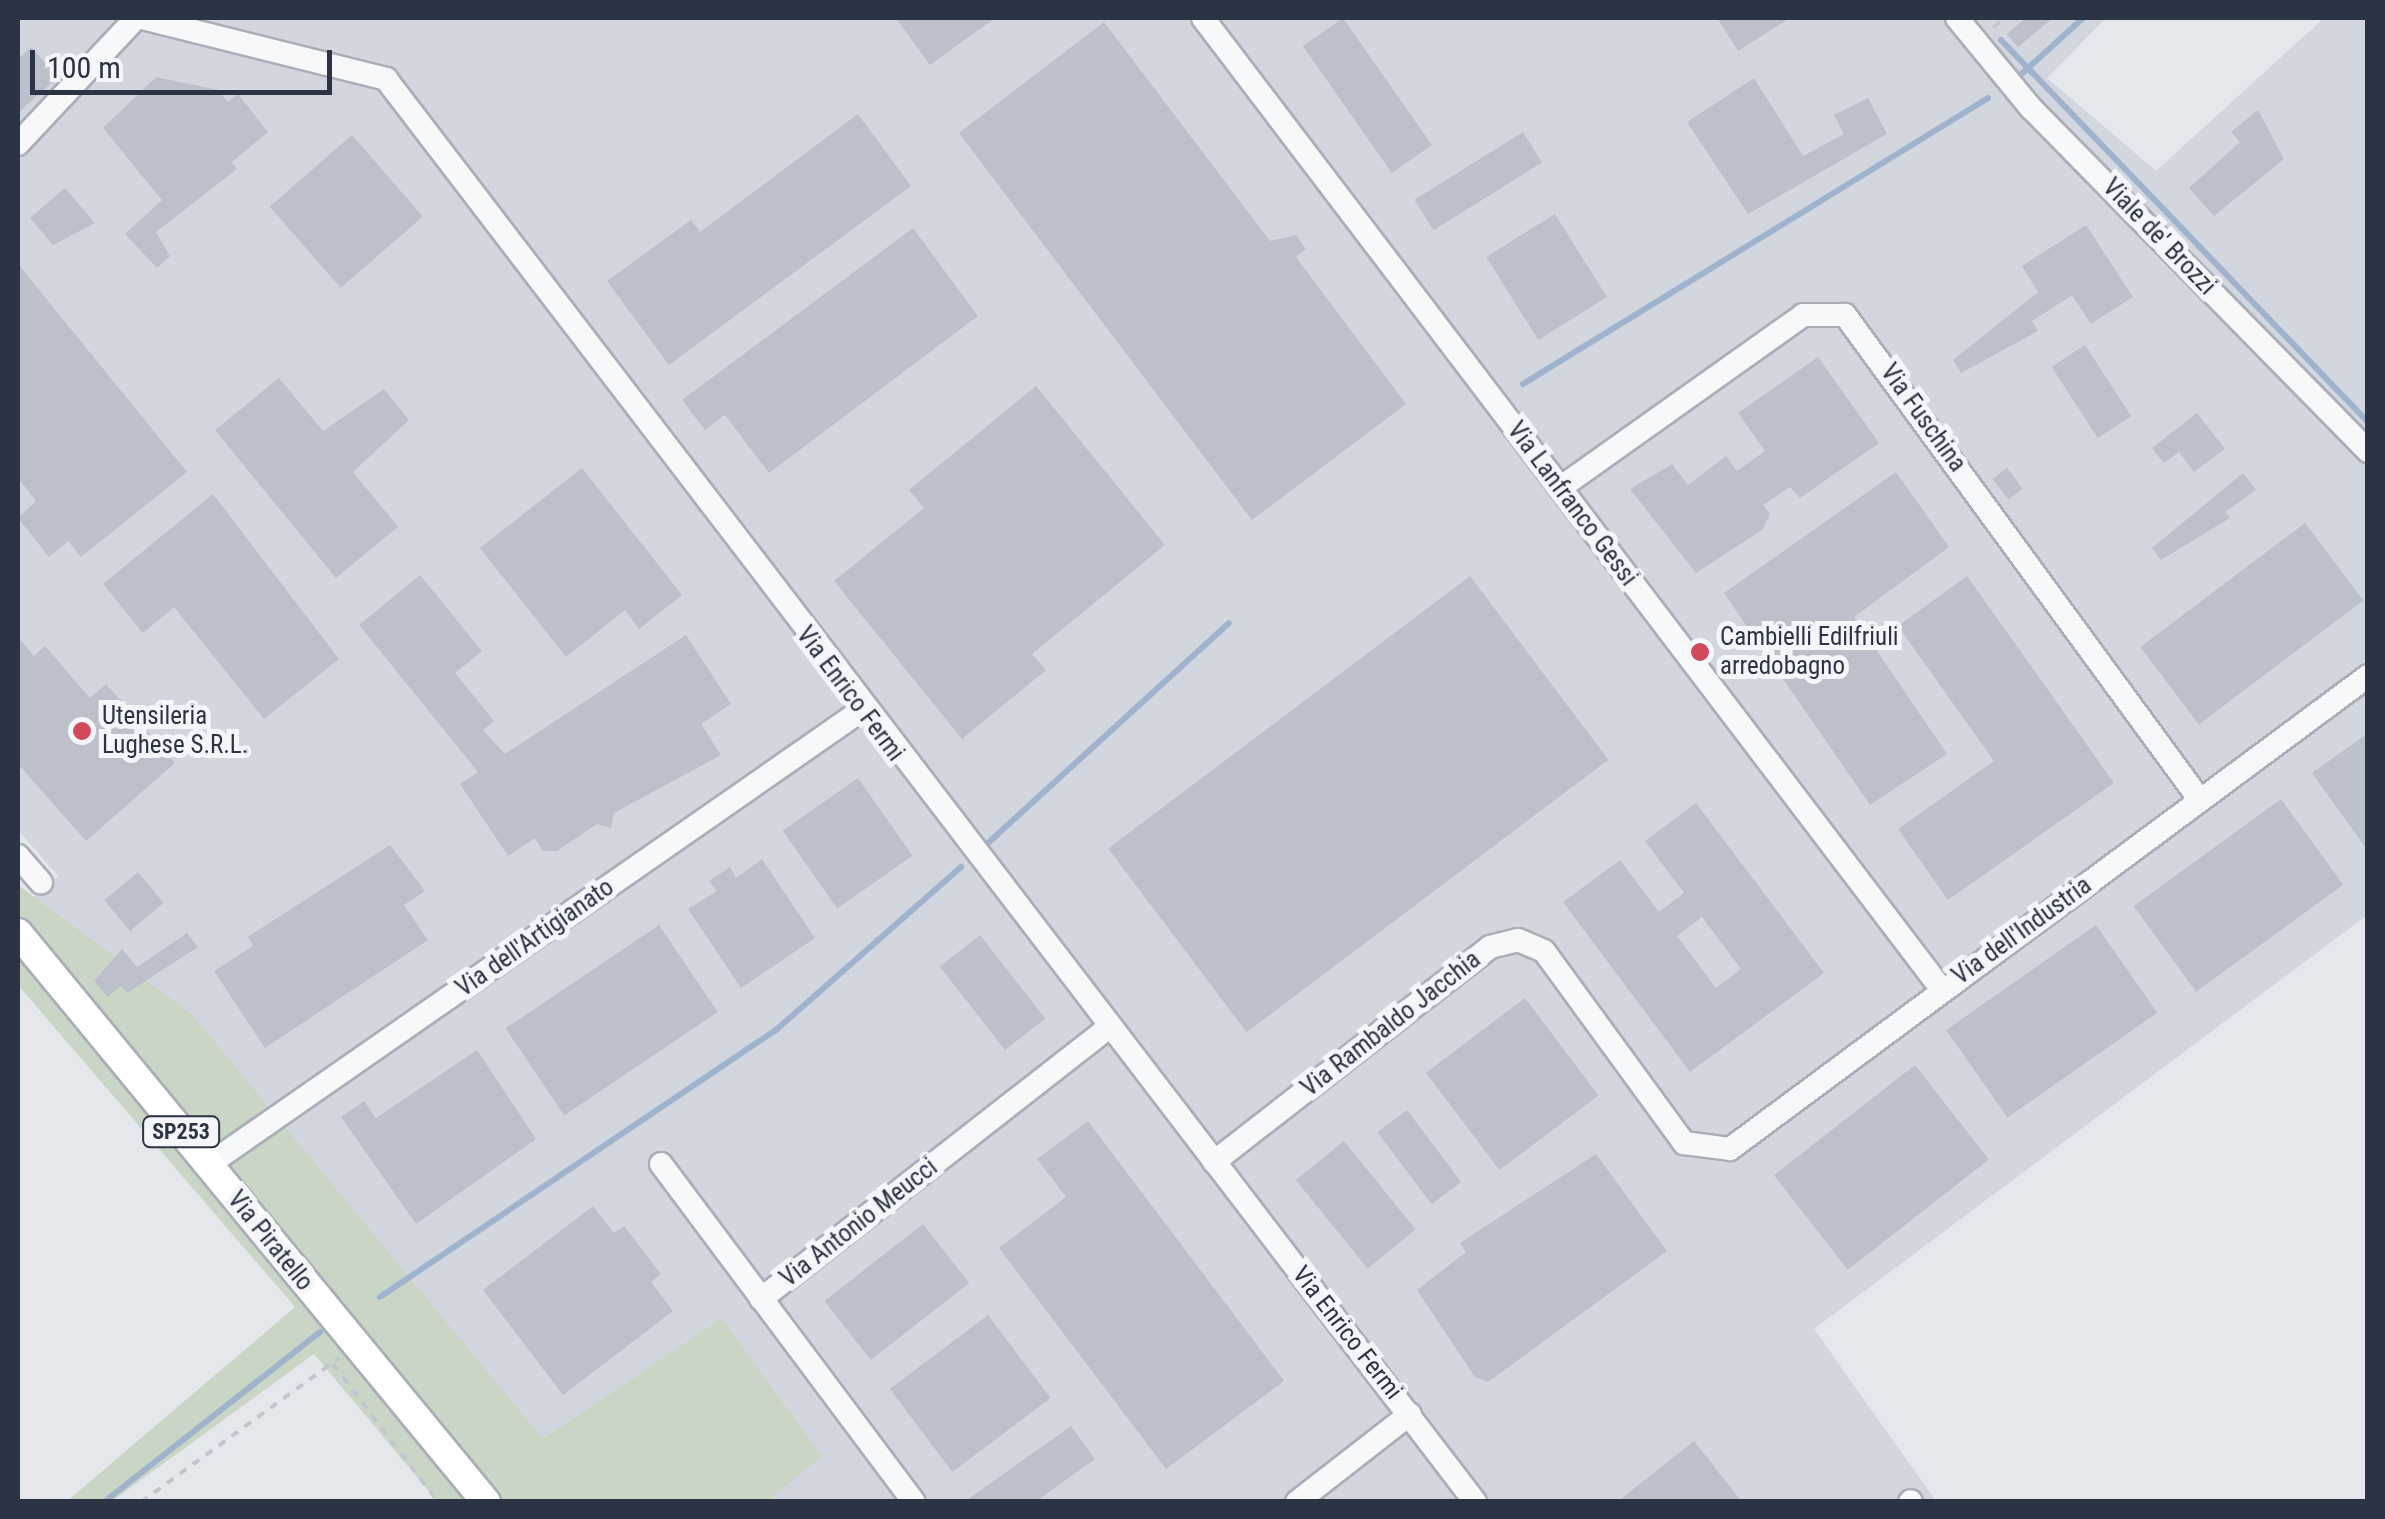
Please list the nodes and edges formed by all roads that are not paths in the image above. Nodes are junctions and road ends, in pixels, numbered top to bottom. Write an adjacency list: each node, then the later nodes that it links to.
1 (139, 18): 4 (street); 8 (street, Via Enrico Fermi)
2 (1202, 18): 6 (street, Via Lanfranco Gessi)
3 (1957, 18): 5 (street, Viale de' Brozzi)
4 (18, 144)
5 (2368, 450)
6 (1560, 488): 9 (street, Via Fuschina); 13 (street, Via Lanfranco Gessi)
7 (2368, 676): 9 (street, Via dell'Industria)
8 (862, 710): 14 (street, Via Enrico Fermi); 18 (street, Via dell'Artigianato)
9 (2200, 800): 13 (street, Via dell'Industria)
10 (18, 856): 11 (street)
11 (42, 882)
12 (18, 933): 18 (main road, Via Piratello / SP253)
13 (1942, 990): 15 (street, Via dell'Industria)
14 (1109, 1027): 16 (street, Via Enrico Fermi); 19 (street, Via Antonio Meucci)
15 (1673, 1131): 16 (street, Via Rambaldo Jacchia)
16 (1214, 1162): 20 (street, Via Enrico Fermi)
17 (661, 1164): 19 (street)
18 (208, 1165): 21 (main road, Via Piratello / SP253)
19 (761, 1298): 22 (street, Via Antonio Meucci)
20 (1410, 1414): 23 (street); 24 (street, Via Enrico Fermi)
21 (486, 1502)
22 (914, 1502)
23 (1297, 1502)
24 (1475, 1502)

